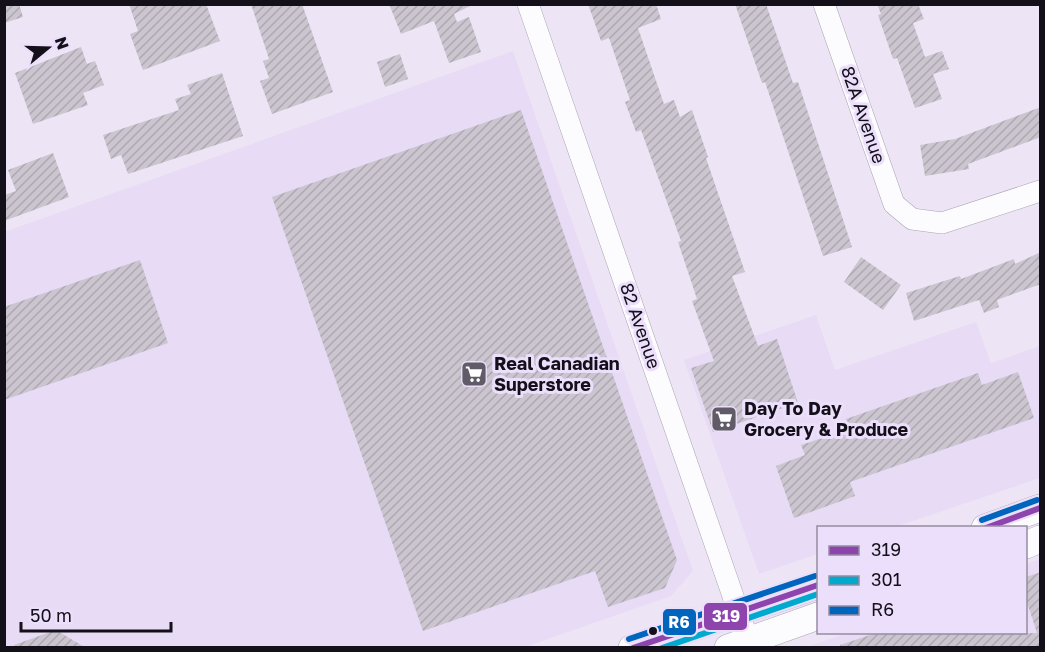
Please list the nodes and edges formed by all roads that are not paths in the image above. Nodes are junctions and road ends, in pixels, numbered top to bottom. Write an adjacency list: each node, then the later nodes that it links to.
1 (528, 4): 9 (street, 82 Avenue)
2 (824, 4): 3 (street, 82A Avenue)
3 (1041, 191)
4 (1041, 508): 5 (main road)
5 (991, 526)
6 (1041, 539): 7 (main road)
7 (1027, 545)
8 (817, 586): 9 (main road)
9 (738, 611): 11 (street, 82 Avenue); 12 (main road)
10 (817, 617): 11 (main road)
11 (742, 645)
12 (632, 648)

